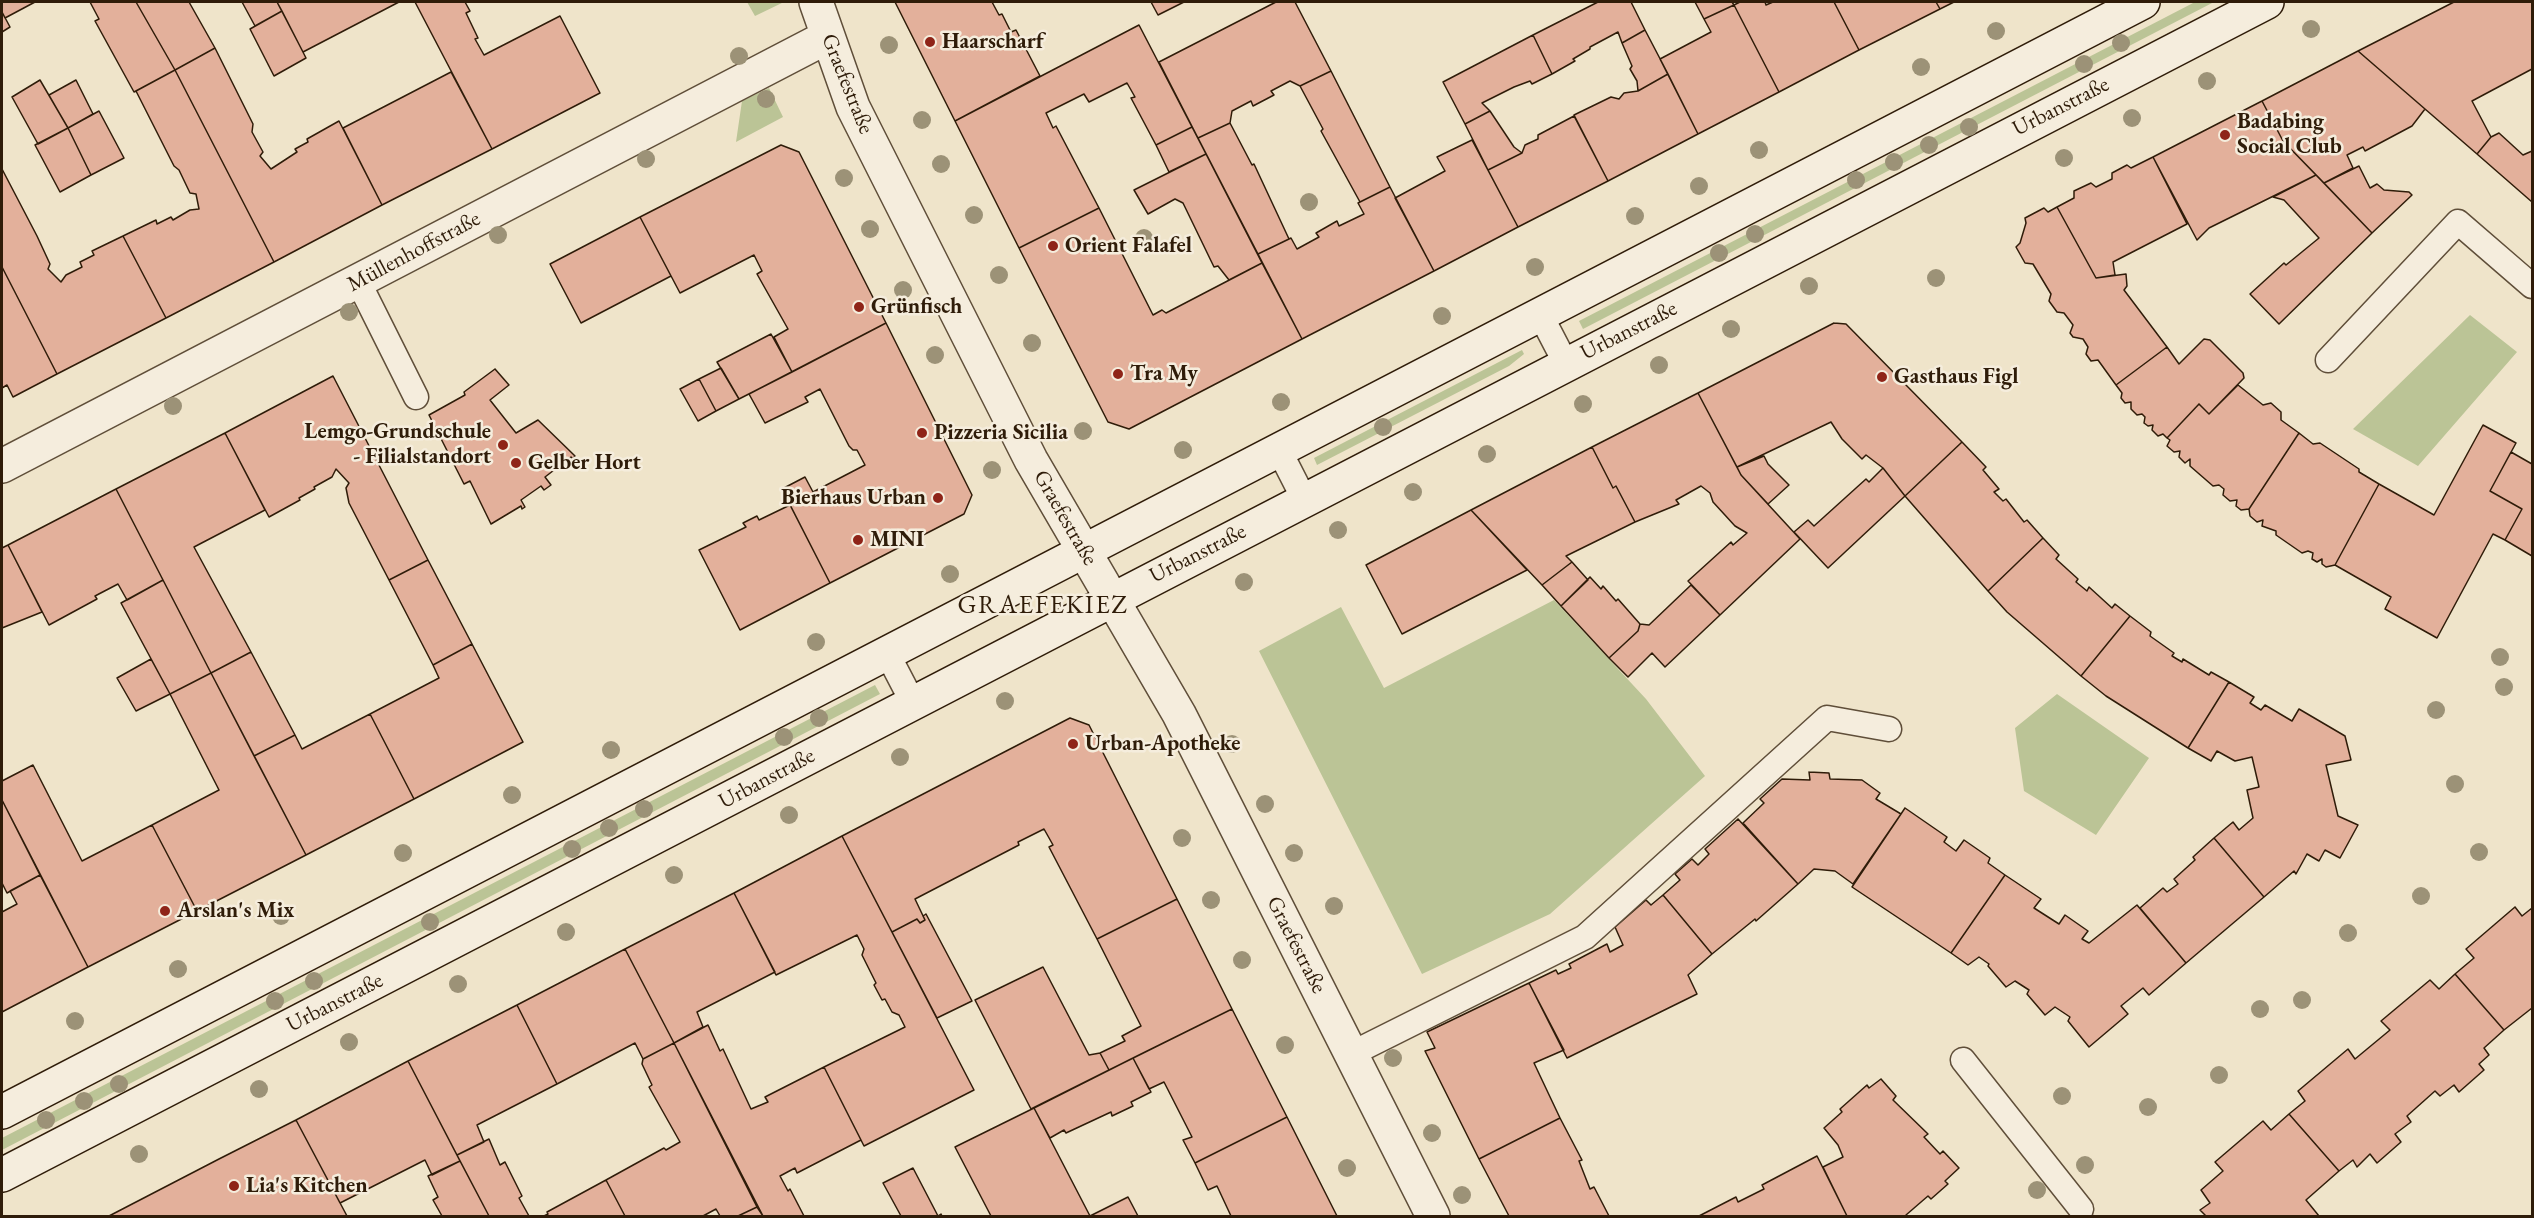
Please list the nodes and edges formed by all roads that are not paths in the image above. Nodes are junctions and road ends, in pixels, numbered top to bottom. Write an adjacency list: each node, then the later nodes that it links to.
1 (816, 2): 4 (main road, Graefestraße)
2 (2143, 2): 7 (main road)
3 (2267, 2): 9 (main road, Urbanstraße)
4 (827, 37): 5 (main road, Müllenhoffstraße); 14 (main road, Graefestraße)
5 (358, 281): 10 (lane); 12 (main road, Müllenhoffstraße)
6 (2532, 286): 8 (lane)
7 (1540, 314): 9 (lane); 11 (main road)
8 (2328, 360)
9 (1566, 364): 13 (main road, Urbanstraße)
10 (416, 397)
11 (1279, 450): 13 (lane); 14 (main road)
12 (2, 466)
13 (1304, 499): 15 (main road, Urbanstraße)
14 (1084, 550): 15 (main road, Graefestraße); 16 (main road)
15 (1112, 599): 17 (main road, Urbanstraße); 19 (main road, Graefestraße)
16 (887, 653): 17 (lane); 21 (main road)
17 (913, 703): 22 (main road, Urbanstraße)
18 (1889, 729): 19 (lane)
19 (1351, 1054): 24 (main road, Graefestraße)
20 (1963, 1060): 23 (lane)
21 (2, 1112)
22 (2, 1175)
23 (2081, 1209)
24 (1433, 1216)

